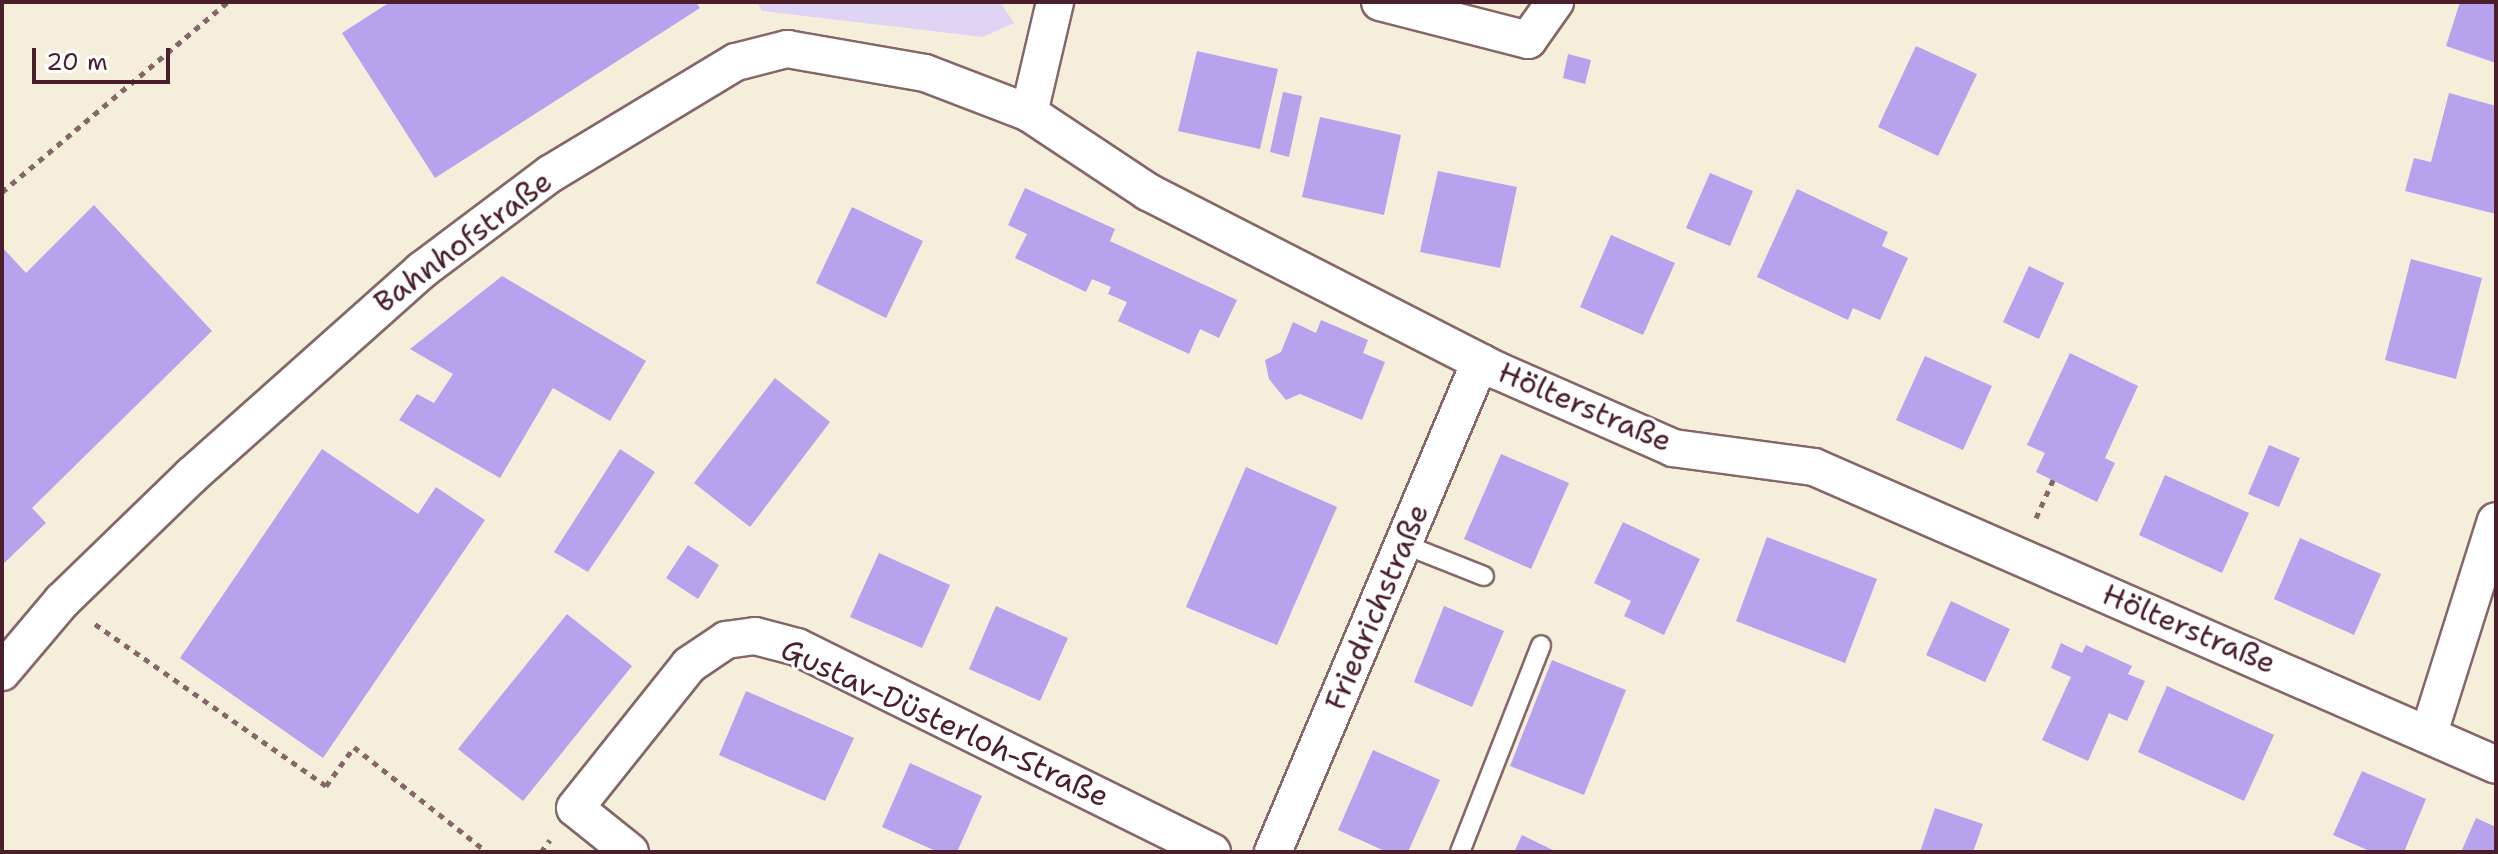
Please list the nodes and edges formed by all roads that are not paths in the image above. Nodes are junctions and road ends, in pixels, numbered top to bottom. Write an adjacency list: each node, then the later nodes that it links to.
1 (1055, 2): 4 (street)
2 (1380, 2): 3 (street)
3 (1555, 2)
4 (1029, 113): 5 (street, Hölterstraße); 10 (street, Bahnhofstraße)
5 (1480, 362): 7 (street, Friedrichstraße); 11 (street, Hölterstraße)
6 (2496, 521): 11 (street)
7 (1403, 544): 8 (lane); 15 (street, Friedrichstraße)
8 (1484, 576)
9 (1541, 645): 16 (lane)
10 (2, 672)
11 (2429, 733): 12 (street, Hölterstraße)
12 (2496, 765)
13 (630, 852): 14 (street, Gustav-Düsterloh-Straße)
14 (1212, 852)
15 (1273, 852)
16 (1460, 852)

